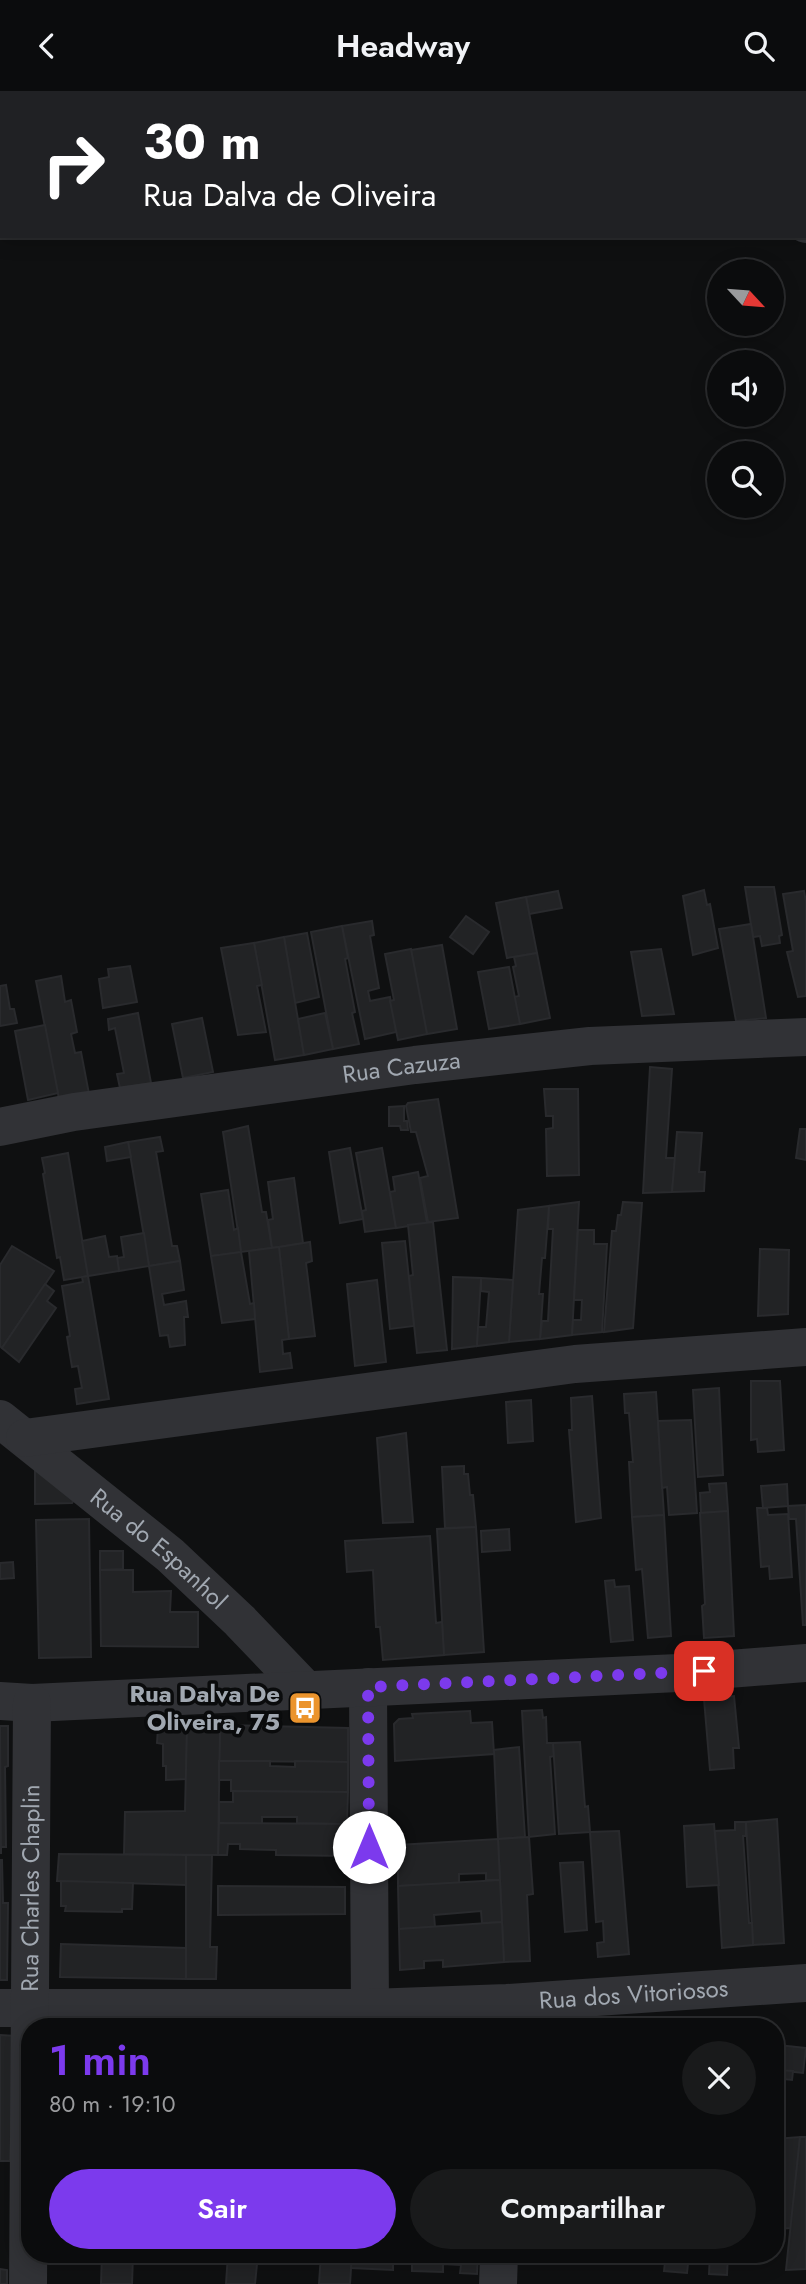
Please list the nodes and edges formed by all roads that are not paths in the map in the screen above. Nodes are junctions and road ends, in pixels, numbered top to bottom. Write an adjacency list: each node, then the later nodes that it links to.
1 (806, 1037): 2 (street, Rua Cazuza)
2 (0, 1127)
3 (806, 1347): 4 (street)
4 (13, 1429): 7 (street, Rua do Espanhol)
5 (806, 1663): 6 (street)
6 (368, 1687): 7 (street); 10 (street)
7 (304, 1689): 8 (street)
8 (16, 1702): 11 (street, Rua Charles Chaplin)
9 (806, 1983): 12 (street, Rua dos Vitoriosos)
10 (370, 2008): 11 (street, Rua dos Vitoriosos); 12 (street, Rua dos Vitoriosos)
11 (14, 2009): 13 (street, Rua Charles Chaplin)
12 (507, 2015)
13 (21, 2146)
14 (27, 2263): 16 (street, Rua Charles Chaplin)
15 (499, 2263): 17 (street)
16 (28, 2284)
17 (498, 2284)

